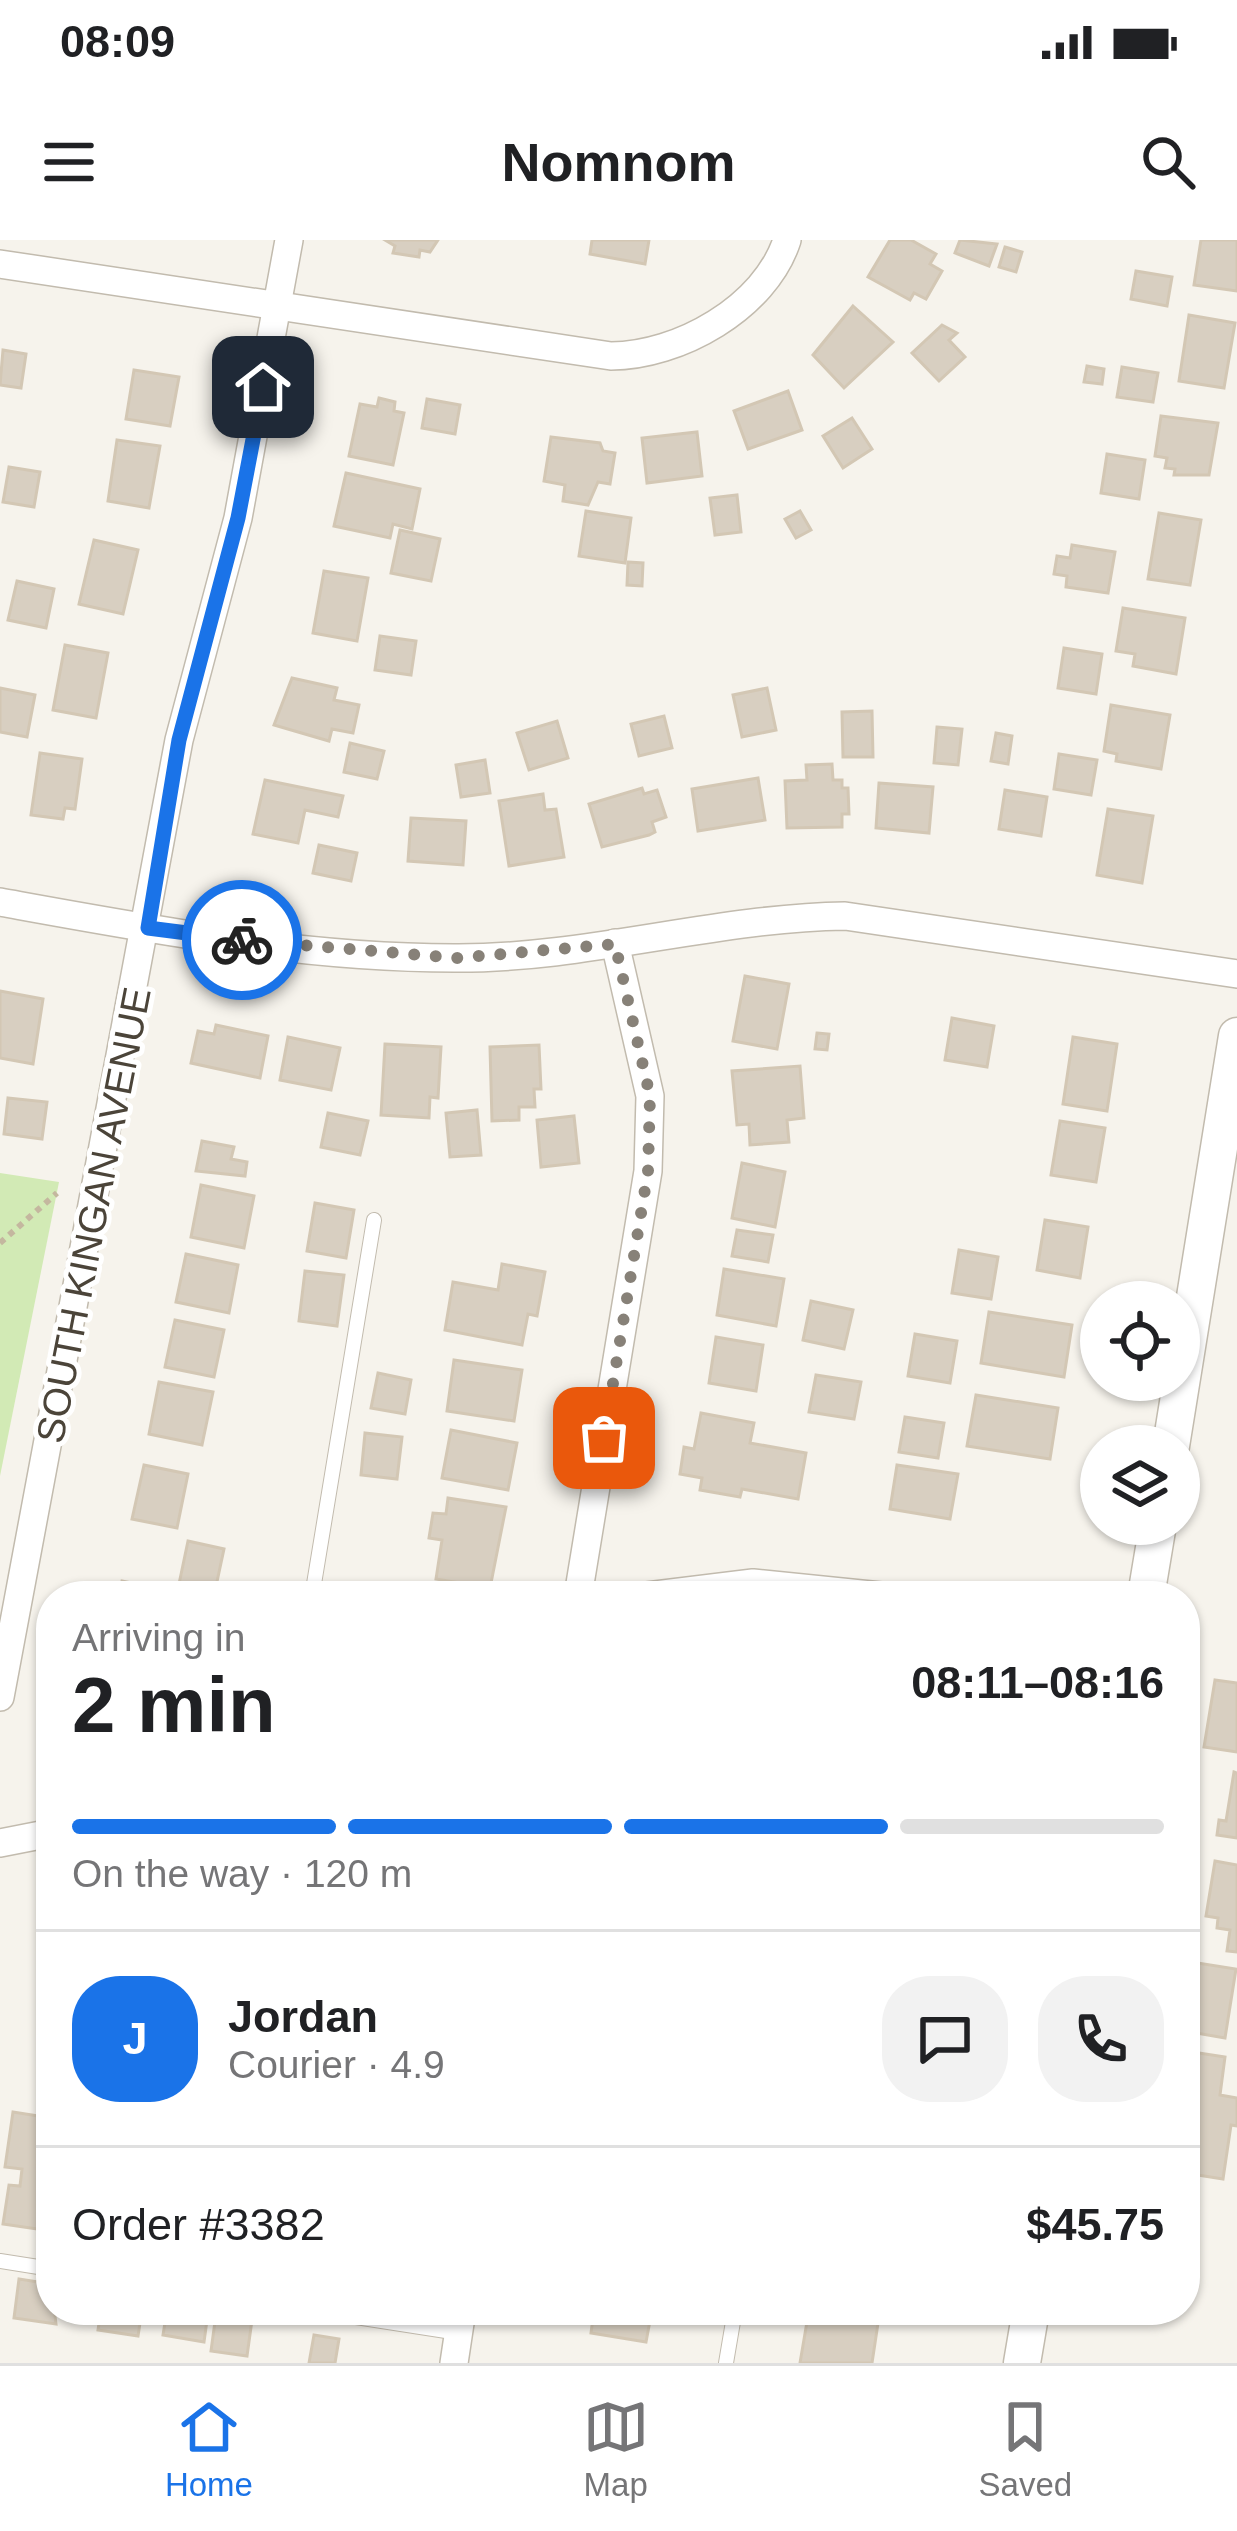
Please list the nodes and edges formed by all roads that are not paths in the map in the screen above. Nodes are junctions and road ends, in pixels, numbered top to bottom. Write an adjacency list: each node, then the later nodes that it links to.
1 (289, 240): 4 (street, SOUTH KINGAN AVENUE)
2 (788, 240): 4 (street)
3 (0, 264): 4 (street)
4 (278, 306): 6 (street, SOUTH KINGAN AVENUE)
5 (0, 902): 6 (street)
6 (148, 928): 7 (street); 17 (street, SOUTH KINGAN AVENUE)
7 (615, 944): 8 (street); 15 (street)
8 (1237, 974)
9 (1237, 1036): 10 (street)
10 (1231, 1111): 12 (street)
11 (374, 1220): 14 (lane)
12 (1175, 1425)
13 (1154, 1545): 16 (street)
14 (314, 1581)
15 (580, 1581)
16 (1148, 1581)
17 (0, 1697)
18 (36, 1836): 19 (street)
19 (0, 1843)
20 (0, 2261): 21 (lane)
21 (36, 2267)
22 (460, 2325): 25 (street)
23 (732, 2325): 26 (lane)
24 (1028, 2325): 27 (street)
25 (454, 2363)
26 (726, 2363)
27 (1022, 2363)

